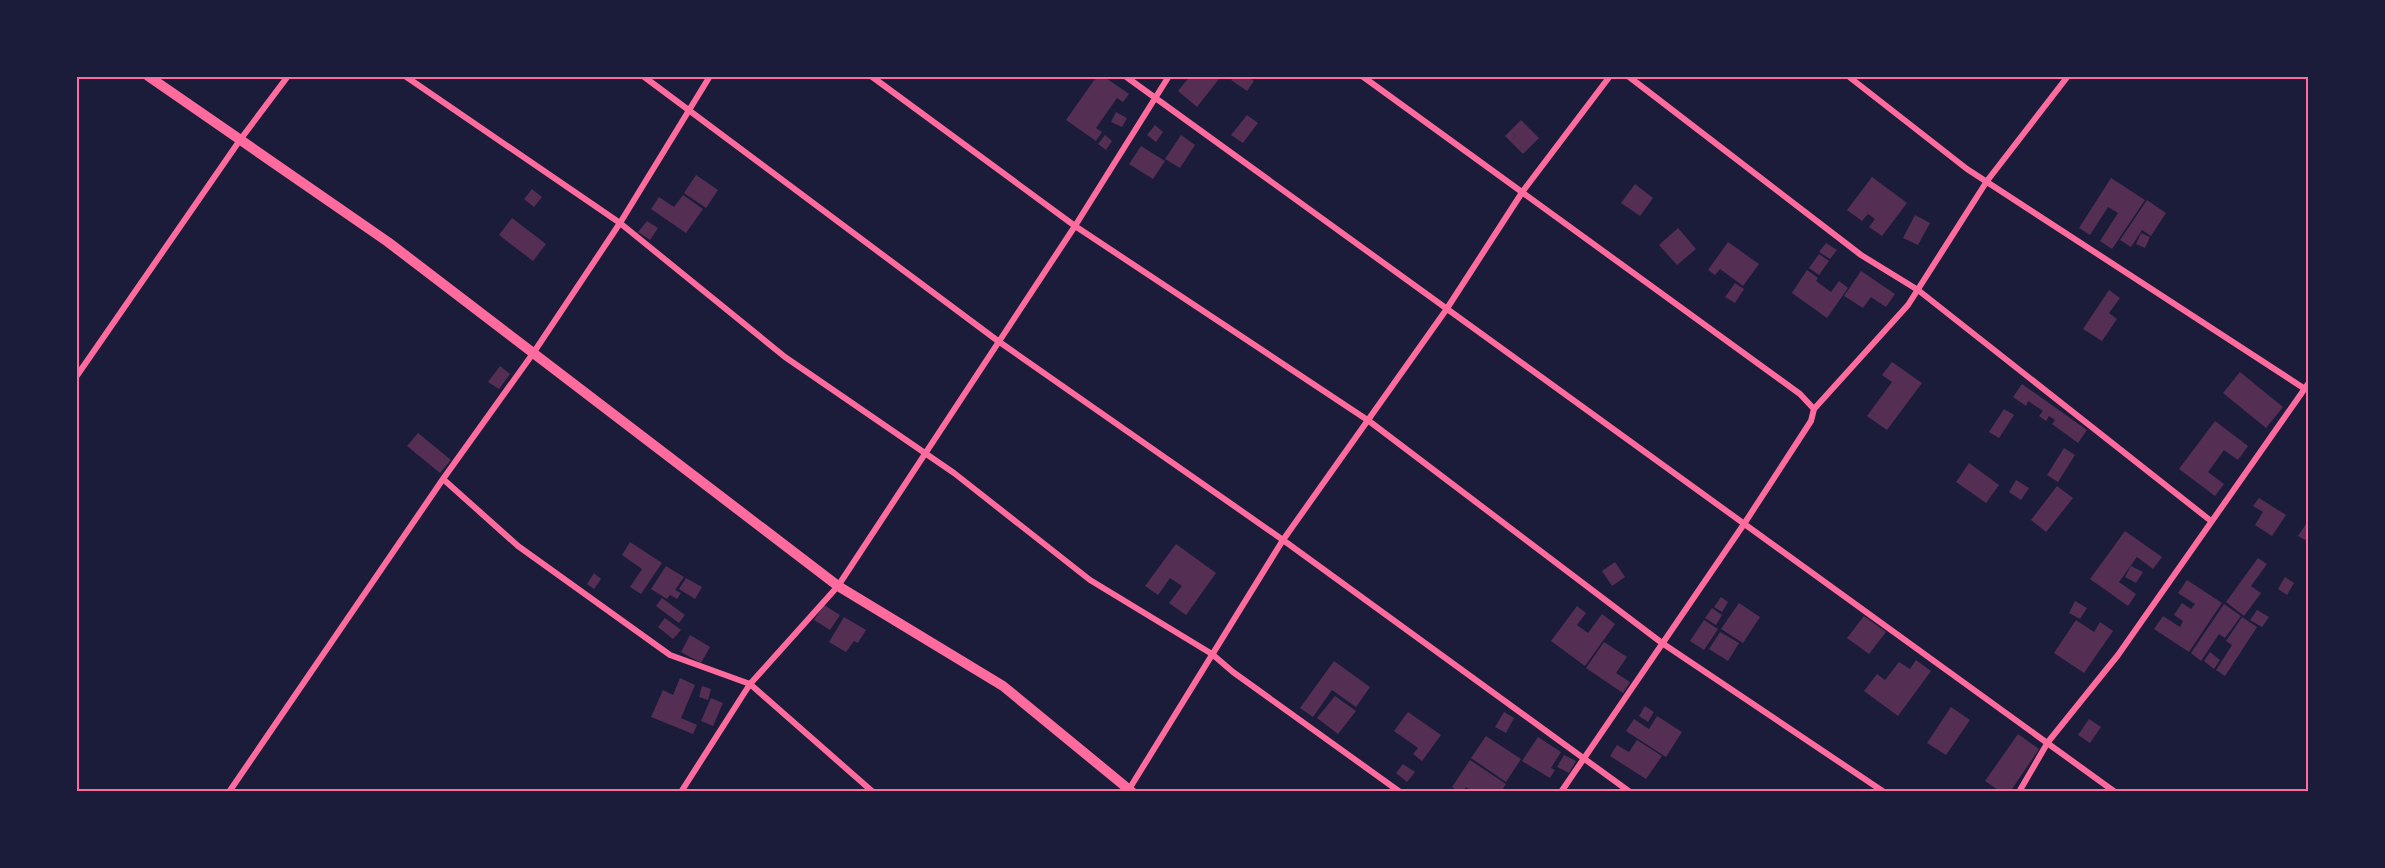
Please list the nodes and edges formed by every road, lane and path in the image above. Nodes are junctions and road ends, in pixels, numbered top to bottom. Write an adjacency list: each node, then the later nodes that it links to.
1 (148, 76): 16 (street)
2 (288, 76): 16 (street)
3 (405, 76): 19 (street)
4 (644, 76): 15 (street)
5 (710, 76): 15 (street)
6 (871, 76): 20 (street)
7 (1125, 76): 14 (street)
8 (1169, 76): 14 (street)
9 (1362, 76): 18 (street)
10 (1610, 76): 18 (street)
11 (1628, 76): 21 (street)
12 (1848, 76): 17 (street)
13 (2068, 76): 17 (street)
14 (1154, 98): 20 (street); 22 (street)
15 (689, 110): 19 (street); 23 (street)
16 (240, 140): 24 (street); 25 (street)
17 (1987, 181): 21 (street); 26 (street)
18 (1523, 191): 22 (street); 27 (street)
19 (620, 223): 24 (street); 29 (street)
20 (1075, 226): 23 (street); 28 (street)
21 (1918, 290): 27 (street); 31 (street)
22 (1446, 310): 28 (street); 32 (street)
23 (998, 341): 29 (street); 33 (street)
24 (534, 352): 30 (street); 34 (street)
25 (76, 377)
26 (2307, 387): 31 (street)
27 (1814, 409): 32 (street)
28 (1369, 421): 33 (street); 35 (street)
29 (924, 453): 34 (street); 36 (street)
30 (443, 479): 37 (street); 41 (street)
31 (2211, 521): 38 (street)
32 (1744, 524): 35 (street); 38 (street)
33 (1283, 540): 36 (street); 39 (street)
34 (838, 586): 37 (street); 40 (street)
35 (1662, 643): 39 (street); 47 (street)
36 (1212, 654): 40 (street); 44 (street)
37 (750, 684): 42 (street); 43 (street)
38 (2048, 742): 48 (street); 49 (street)
39 (1583, 759): 45 (street); 46 (street)
40 (1129, 791)
41 (229, 792)
42 (681, 792)
43 (873, 792)
44 (1400, 792)
45 (1561, 792)
46 (1630, 792)
47 (1884, 792)
48 (2019, 792)
49 (2115, 792)

